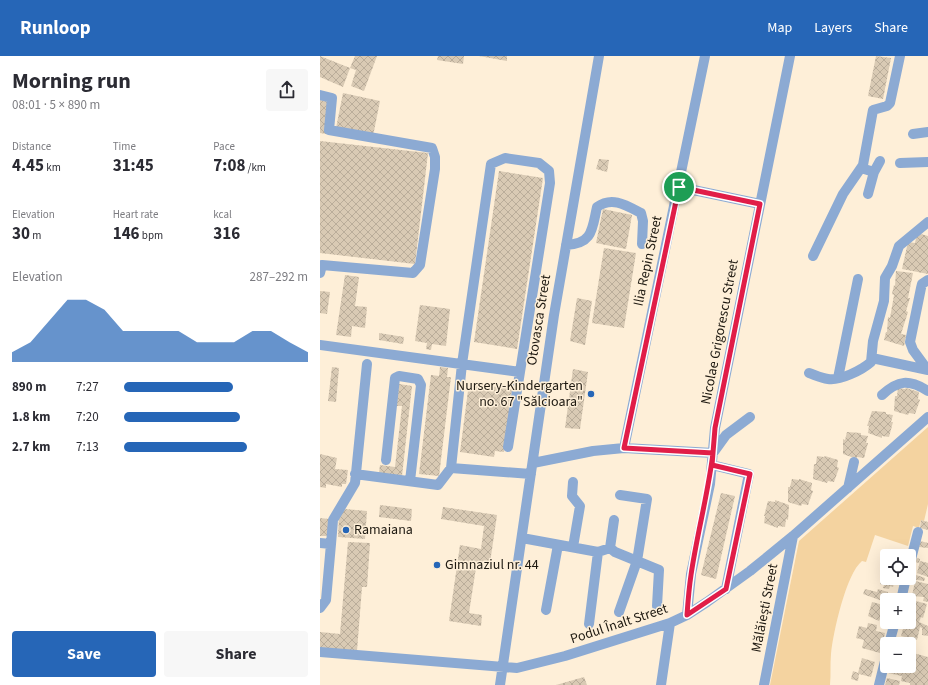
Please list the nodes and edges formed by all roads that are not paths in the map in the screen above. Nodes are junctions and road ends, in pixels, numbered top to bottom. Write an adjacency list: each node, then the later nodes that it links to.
1 (599, 56): 18 (street, Otovasca Street)
2 (705, 56): 13 (street, Ilia Repin Street)
3 (790, 56): 15 (street, Nicolae Grigorescu Street)
4 (900, 56): 11 (street)
5 (320, 95): 20 (street)
6 (928, 132): 7 (street)
7 (913, 134)
8 (880, 161): 12 (street)
9 (928, 162): 10 (street)
10 (900, 163)
11 (862, 168): 12 (street); 19 (street)
12 (874, 172): 14 (street)
13 (679, 187): 15 (street); 36 (street, Ilia Repin Street)
14 (868, 194)
15 (760, 204): 37 (street, Nicolae Grigorescu Street)
16 (928, 222): 24 (street)
17 (642, 244): 18 (street)
18 (566, 245): 40 (street, Otovasca Street)
19 (813, 256)
20 (320, 273)
21 (858, 279): 30 (street)
22 (928, 280): 27 (street)
23 (320, 345): 26 (street)
24 (872, 358): 27 (street); 30 (street)
25 (367, 364): 43 (street)
26 (462, 364): 28 (street); 28 (street); 42 (street)
27 (928, 369)
28 (520, 372): 35 (street)
29 (809, 373): 30 (street)
30 (838, 378)
31 (928, 391): 32 (street)
32 (882, 395)
33 (750, 417): 37 (street)
34 (928, 417): 47 (street, Podul Înalt Street)
35 (508, 447)
36 (624, 448): 37 (street); 40 (street)
37 (713, 453): 41 (street, Nicolae Grigorescu Street)
38 (386, 460): 45 (street)
39 (854, 462): 47 (street)
40 (533, 463): 44 (street, Otovasca Street)
41 (712, 465): 61 (street); 66 (street, Nicolae Grigorescu Street)
42 (450, 468): 44 (street); 45 (street)
43 (355, 474): 45 (street); 54 (street)
44 (531, 474): 52 (street, Otovasca Street)
45 (410, 481)
46 (573, 482): 56 (street)
47 (848, 488): 51 (street, Podul Înalt Street)
48 (620, 496): 60 (street)
49 (614, 520): 57 (street)
50 (918, 532): 58 (street)
51 (793, 536): 61 (street, Podul Înalt Street); 74 (street, Mălăiești Street)
52 (522, 538): 55 (street); 70 (street, Otovasca Street)
53 (320, 543): 54 (street)
54 (331, 544): 63 (street)
55 (558, 545): 56 (street); 64 (street)
56 (573, 548): 59 (street)
57 (610, 548): 59 (street); 60 (street)
58 (914, 549)
59 (598, 552): 68 (street)
60 (637, 562): 62 (street); 65 (street)
61 (726, 589): 66 (street, Podul Înalt Street)
62 (657, 606)
63 (320, 608)
64 (546, 610)
65 (619, 612)
66 (687, 615): 67 (street, Podul Înalt Street)
67 (670, 623): 70 (street, Podul Înalt Street); 73 (street)
68 (589, 624)
69 (320, 652): 70 (street, Podul Înalt Street)
70 (503, 667): 72 (street, Otovasca Street)
71 (882, 673): 75 (street)
72 (500, 685)
73 (662, 685)
74 (764, 685)
75 (879, 685)

